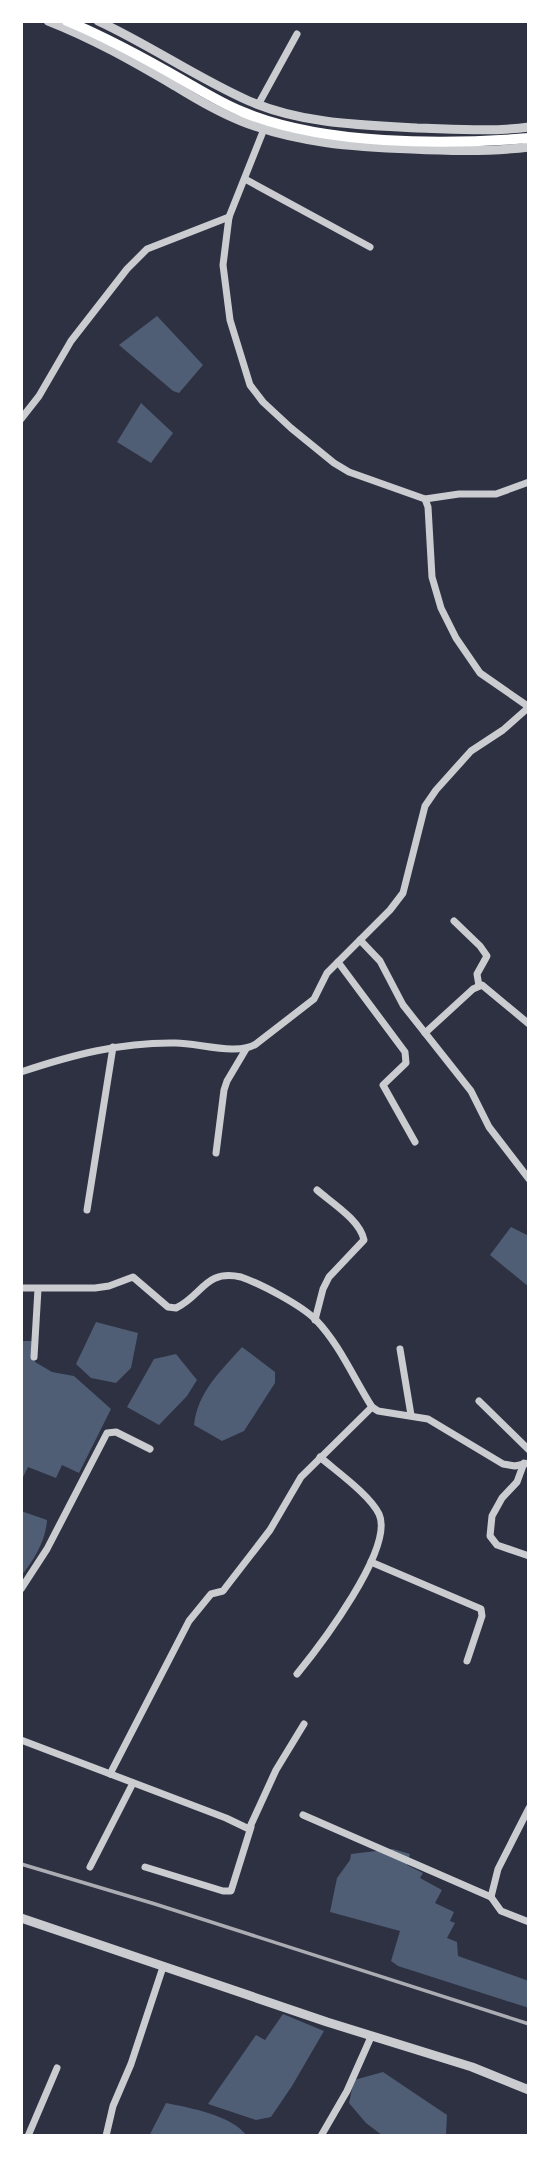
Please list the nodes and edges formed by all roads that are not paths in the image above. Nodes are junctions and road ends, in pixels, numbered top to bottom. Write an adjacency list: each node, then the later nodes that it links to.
1 (48, 21): 7 (street)
2 (67, 21): 8 (main road)
3 (98, 21): 5 (street)
4 (297, 34): 5 (street)
5 (258, 104): 6 (street)
6 (529, 127)
7 (264, 129): 9 (street); 10 (street)
8 (529, 138)
9 (529, 146)
10 (245, 179): 11 (street); 12 (street)
11 (229, 217): 13 (street); 15 (street)
12 (370, 247)
13 (21, 419)
14 (529, 482): 15 (street)
15 (425, 499): 17 (street)
16 (454, 921): 19 (street)
17 (360, 940): 18 (street); 21 (street)
18 (338, 962): 23 (street); 25 (street)
19 (479, 986): 20 (street); 21 (street)
20 (529, 1024)
21 (425, 1033): 27 (street)
22 (113, 1047): 23 (street); 24 (street); 29 (street)
23 (246, 1049): 26 (street)
24 (21, 1072)
25 (415, 1142)
26 (216, 1153)
27 (529, 1179)
28 (317, 1190): 32 (street)
29 (87, 1210)
30 (21, 1288): 31 (street)
31 (38, 1289): 32 (street); 34 (street)
32 (315, 1320): 36 (street)
33 (400, 1349): 37 (street)
34 (34, 1357)
35 (480, 1401): 39 (street)
36 (372, 1407): 37 (street); 40 (street)
37 (411, 1415): 41 (street)
38 (150, 1449): 44 (street)
39 (529, 1450)
40 (320, 1457): 43 (street); 49 (street)
41 (526, 1463): 42 (street)
42 (529, 1556)
43 (371, 1562): 45 (street); 46 (street)
44 (21, 1589)
45 (467, 1661)
46 (297, 1674)
47 (304, 1724): 53 (street)
48 (21, 1740): 49 (street)
49 (110, 1774): 50 (street)
50 (133, 1783): 53 (street); 54 (street)
51 (529, 1808): 56 (street)
52 (303, 1815): 56 (street)
53 (251, 1827): 55 (street)
54 (90, 1867)
55 (145, 1867)
56 (491, 1898): 58 (street)
57 (21, 1918): 59 (street)
58 (529, 1922)
59 (163, 1967): 60 (street); 64 (street)
60 (371, 2037): 62 (street); 65 (street)
61 (57, 2068): 63 (street)
62 (529, 2090)
63 (28, 2136)
64 (106, 2136)
65 (321, 2136)

